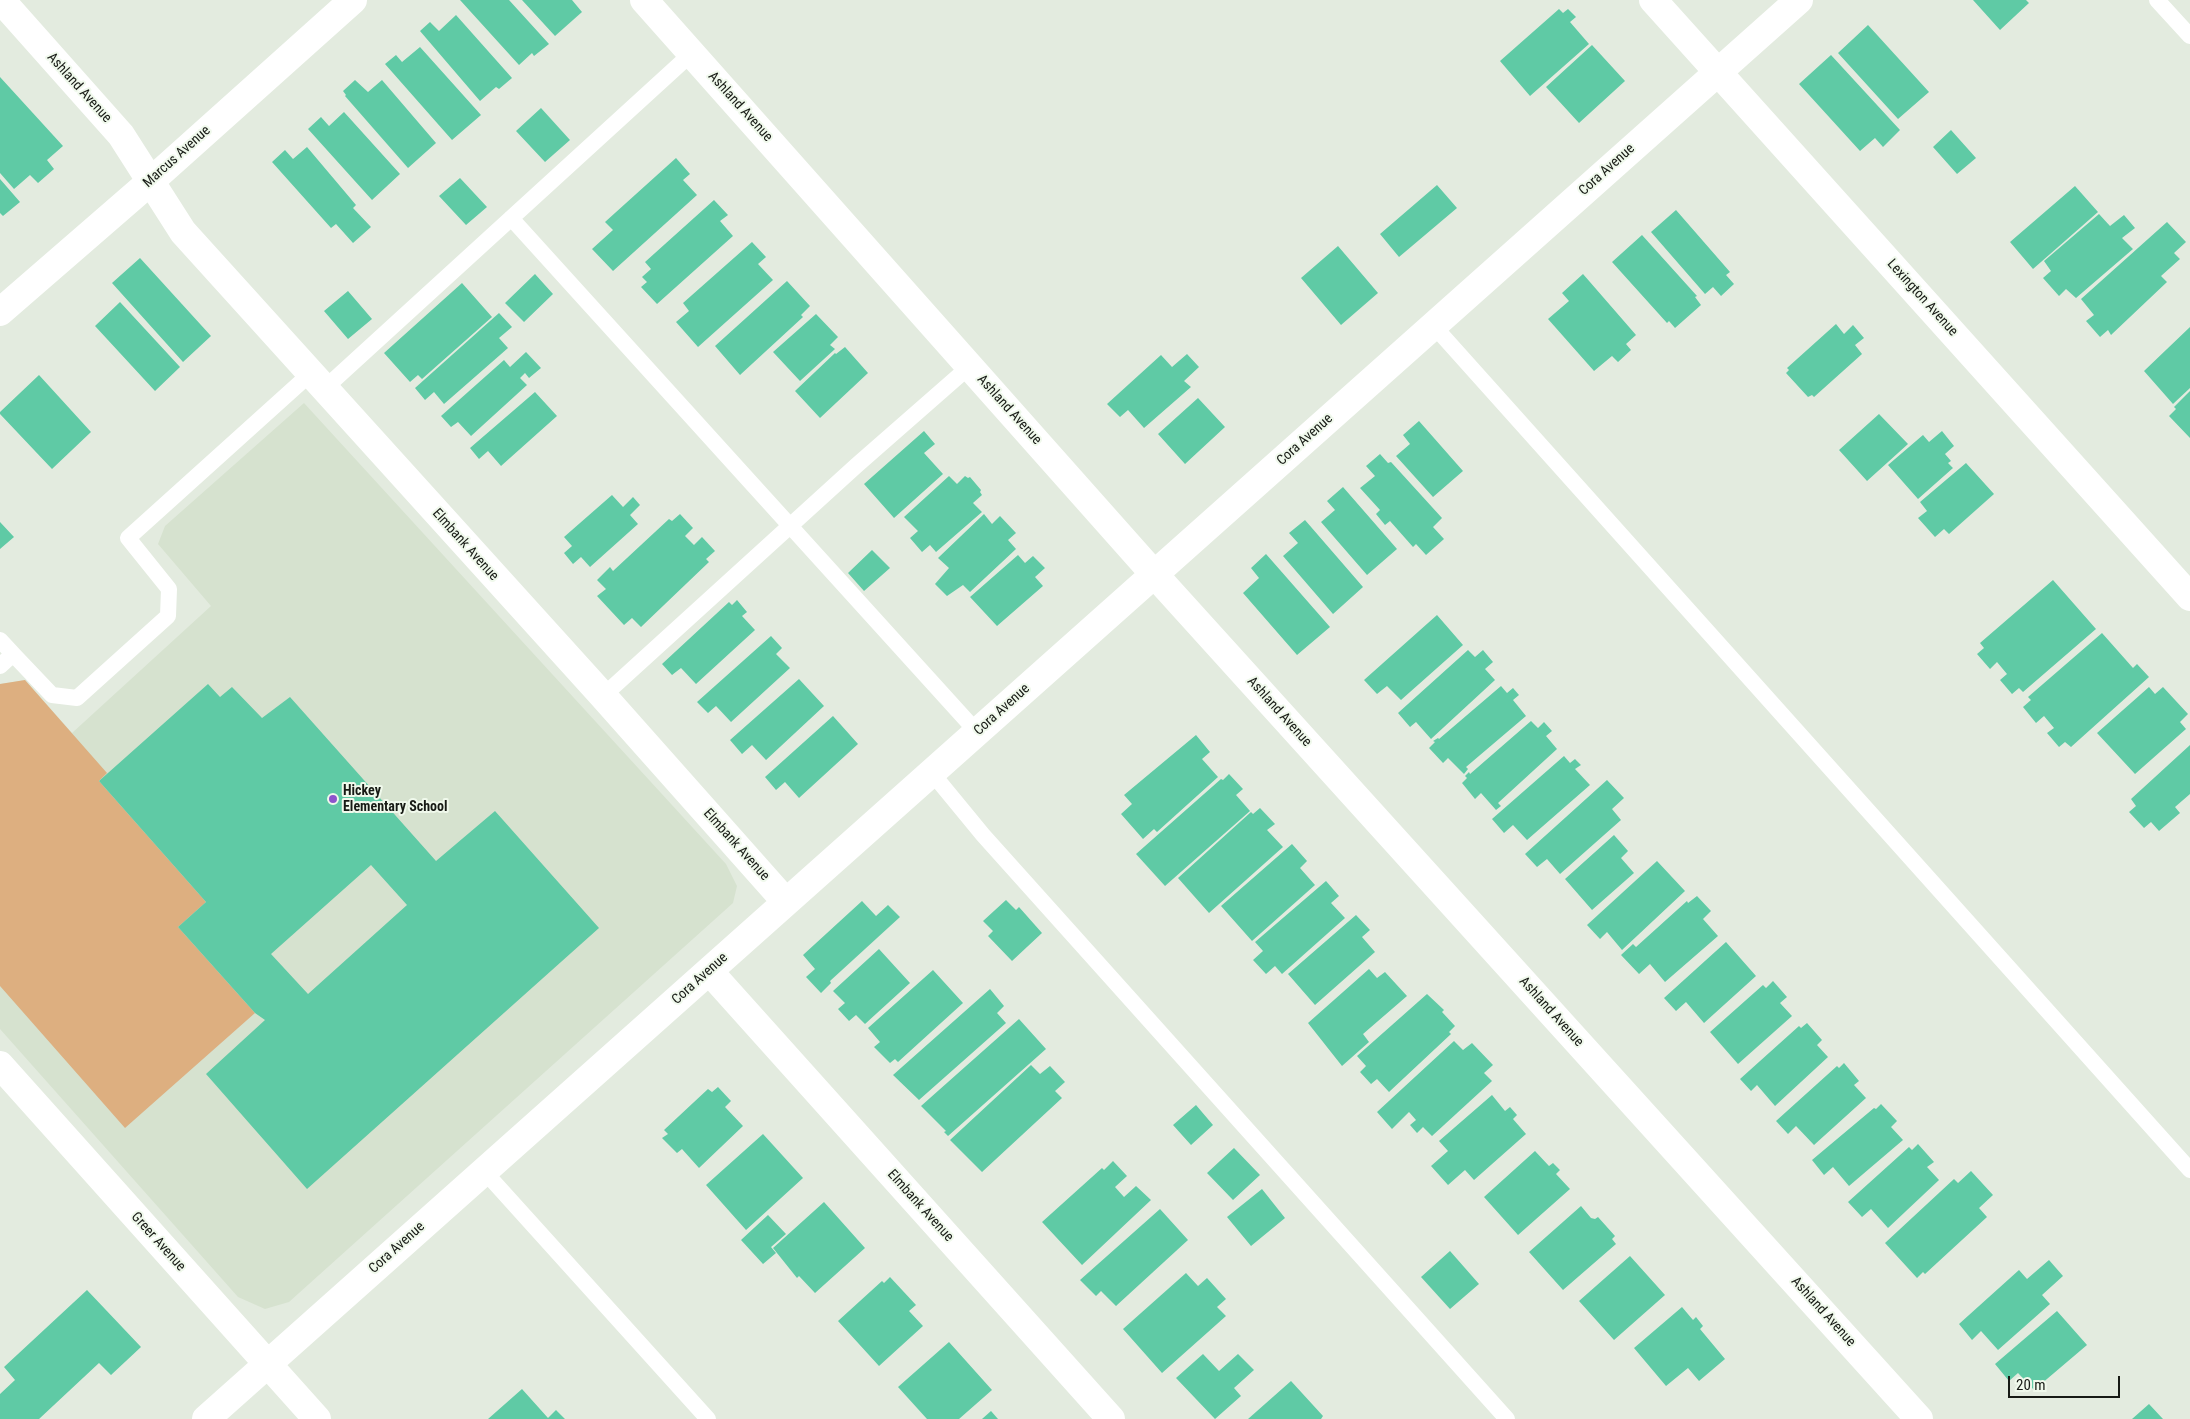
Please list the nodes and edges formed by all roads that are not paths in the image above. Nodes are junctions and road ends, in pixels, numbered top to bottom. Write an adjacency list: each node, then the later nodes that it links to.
1 (1, 0): 10 (street, Ashland Avenue)
2 (352, 0): 10 (street, Marcus Avenue)
3 (644, 0): 8 (street, Ashland Avenue)
4 (1653, 0): 9 (street, Lexington Avenue)
5 (1799, 0): 9 (street, Cora Avenue)
6 (2158, 0): 7 (lane)
7 (2190, 36)
8 (692, 53): 11 (lane); 14 (street, Ashland Avenue)
9 (1718, 71): 13 (street, Cora Avenue); 18 (street, Lexington Avenue)
10 (151, 181): 12 (street, Marcus Avenue); 15 (street, Elmbank Avenue)
11 (512, 218): 15 (lane); 16 (lane)
12 (0, 312)
13 (1434, 325): 17 (street, Cora Avenue); 28 (lane)
14 (970, 366): 16 (lane); 17 (street, Ashland Avenue)
15 (318, 381): 20 (lane); 22 (street, Elmbank Avenue)
16 (790, 527): 22 (lane); 23 (lane)
17 (1154, 574): 23 (street, Cora Avenue); 36 (street, Ashland Avenue)
18 (2190, 597)
19 (0, 640): 20 (lane)
20 (13, 654): 21 (lane)
21 (0, 666)
22 (603, 696): 25 (street, Elmbank Avenue)
23 (977, 732): 24 (street, Cora Avenue)
24 (932, 773): 25 (street, Cora Avenue); 35 (lane)
25 (786, 902): 26 (street, Cora Avenue)
26 (708, 971): 29 (street, Cora Avenue); 34 (street, Elmbank Avenue)
27 (0, 1066): 30 (street, Greer Avenue)
28 (2190, 1170)
29 (484, 1171): 30 (street, Cora Avenue); 33 (lane)
30 (267, 1364): 31 (street, Cora Avenue); 32 (street, Greer Avenue)
31 (206, 1419)
32 (317, 1419)
33 (708, 1419)
34 (1111, 1419)
35 (1507, 1419)
36 (1919, 1419)

